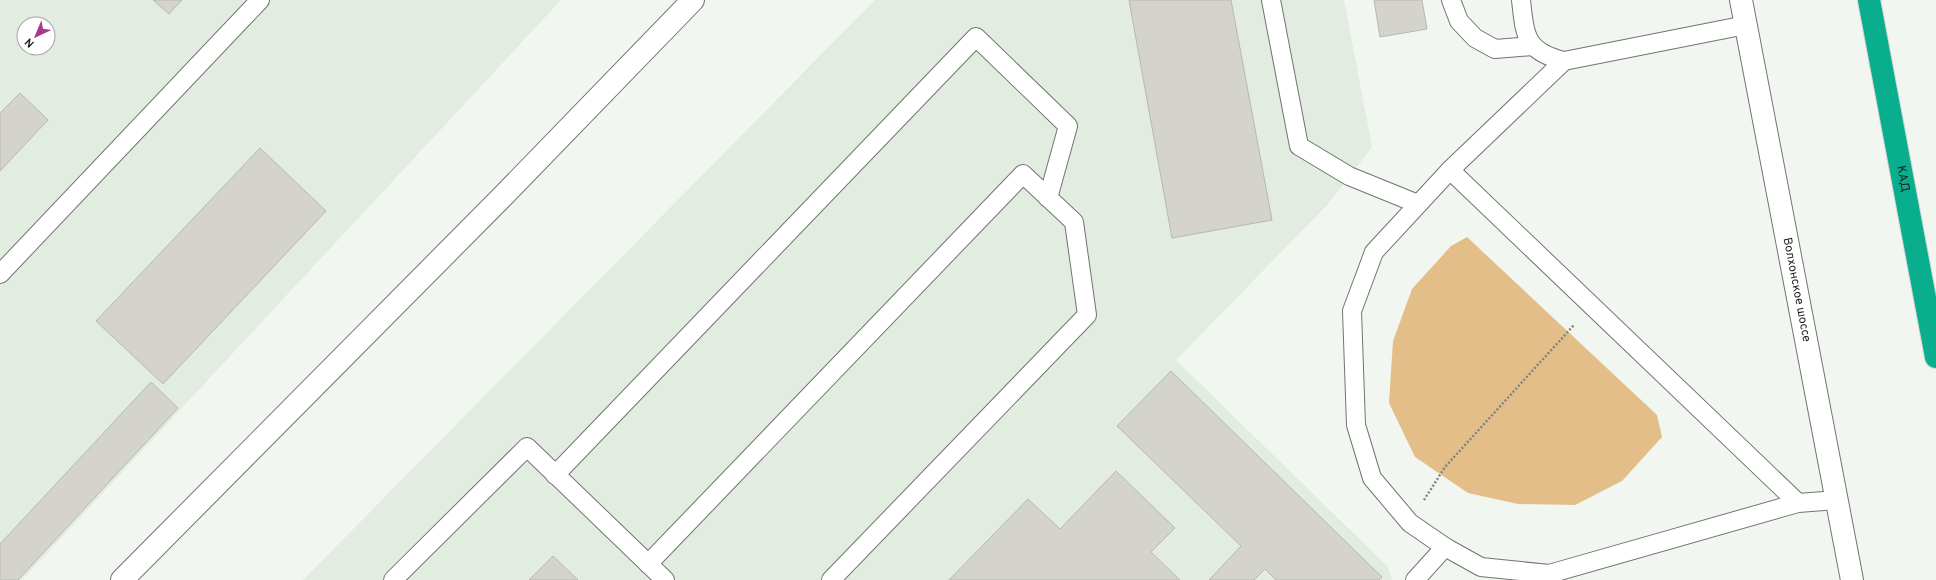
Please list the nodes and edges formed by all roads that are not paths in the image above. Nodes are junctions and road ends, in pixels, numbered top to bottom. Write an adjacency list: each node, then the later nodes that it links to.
1 (260, 0): 14 (lane)
2 (693, 0): 21 (street)
3 (1272, 0): 13 (lane)
4 (1451, 0): 9 (lane)
5 (1521, 0): 9 (lane)
6 (1741, 0): 8 (street, Волхонское шоссе)
7 (1869, 0): 15 (highway, КАД)
8 (1746, 25): 10 (lane); 17 (street, Волхонское шоссе)
9 (1533, 46): 10 (lane)
10 (1564, 61): 11 (lane)
11 (1450, 170): 13 (lane); 18 (lane)
12 (1048, 198): 16 (lane); 20 (lane); 24 (lane)
13 (1418, 204): 19 (lane)
14 (0, 274)
15 (1936, 357)
16 (555, 475): 20 (lane); 22 (lane)
17 (1837, 500): 18 (lane); 26 (street, Волхонское шоссе)
18 (1798, 503): 19 (lane)
19 (1445, 547): 25 (lane)
20 (648, 564): 23 (lane)
21 (122, 580)
22 (393, 580)
23 (665, 580)
24 (831, 580)
25 (1415, 580)
26 (1852, 580)

